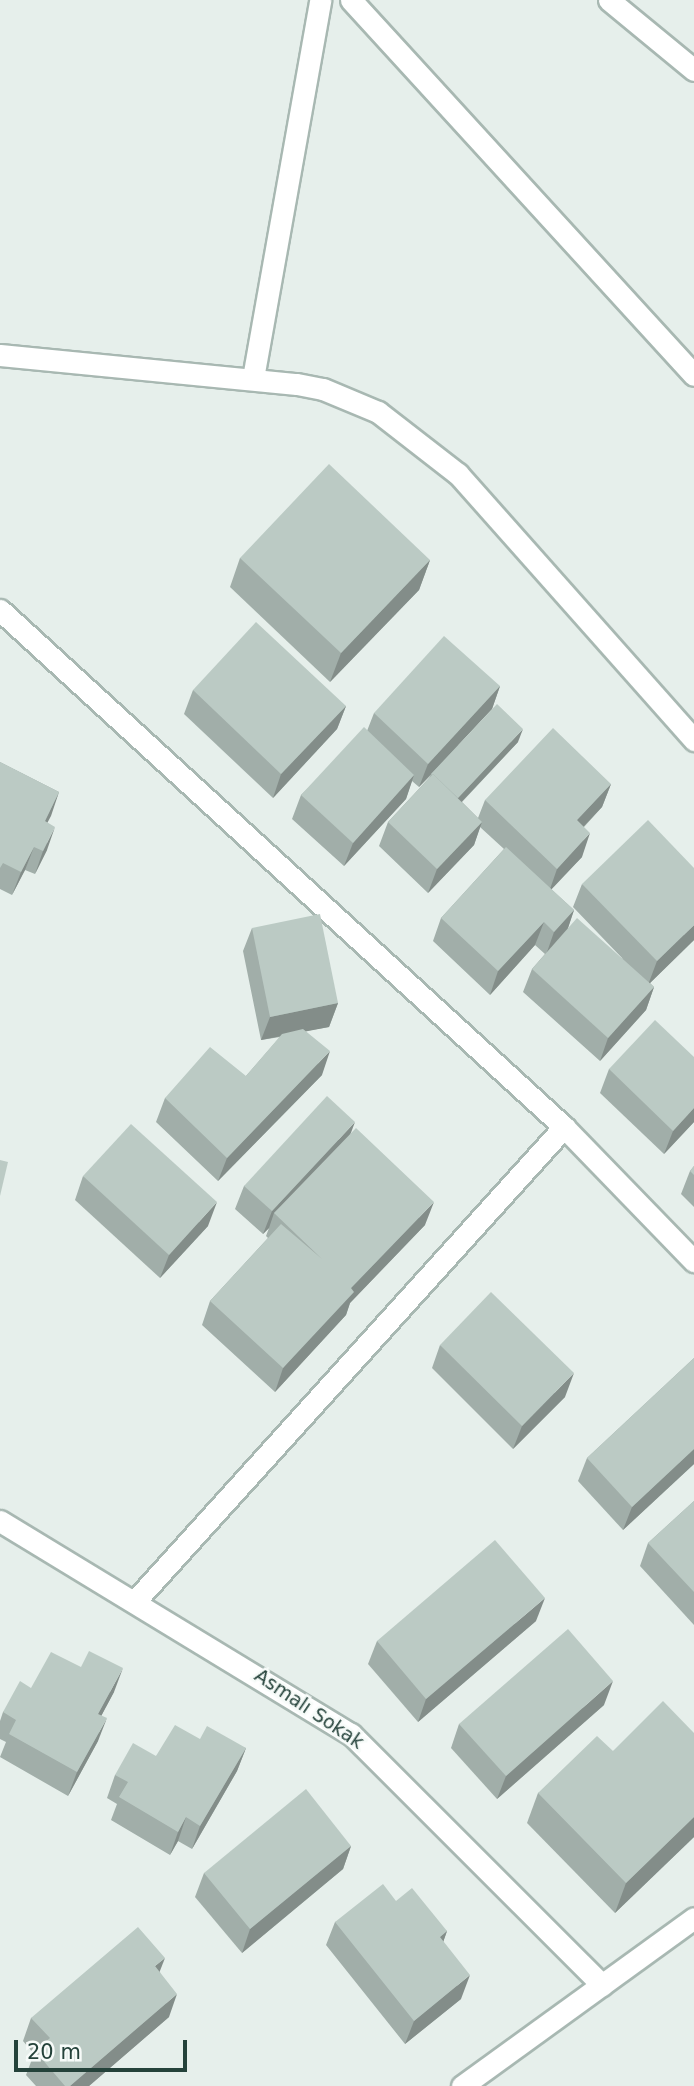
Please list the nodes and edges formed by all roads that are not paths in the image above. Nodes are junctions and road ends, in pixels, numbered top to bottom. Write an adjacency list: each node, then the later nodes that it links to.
1 (320, 0): 7 (street)
2 (351, 0): 6 (street)
3 (609, 0): 4 (street)
4 (694, 69)
5 (0, 355): 7 (street)
6 (694, 375)
7 (253, 378): 9 (street)
8 (0, 610): 10 (street)
9 (694, 740)
10 (564, 1127): 11 (street); 13 (street)
11 (694, 1261)
12 (0, 1521): 13 (street, Asmalı Sokak)
13 (136, 1600): 15 (street, Asmalı Sokak)
14 (694, 1918): 15 (street)
15 (603, 1985): 16 (street)
16 (462, 2086)

